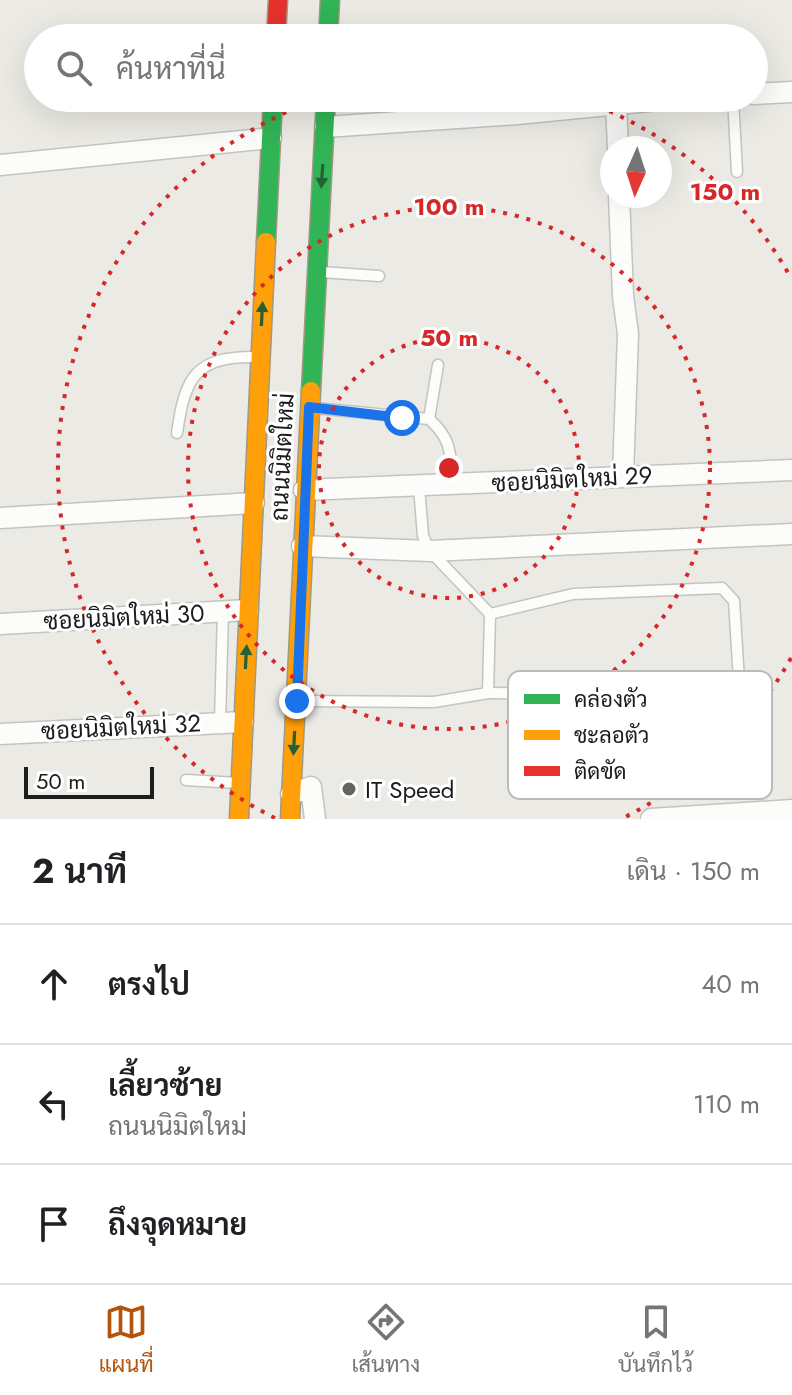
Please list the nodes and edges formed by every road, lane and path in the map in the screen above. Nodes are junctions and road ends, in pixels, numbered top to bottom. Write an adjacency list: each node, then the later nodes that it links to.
1 (278, 0): 3 (main road)
2 (330, 0): 4 (main road)
3 (277, 24)
4 (329, 24)
5 (792, 92): 6 (street)
6 (768, 93)
7 (272, 112): 14 (main road, ถนนนิมิตใหม่)
8 (326, 112): 12 (main road, ถนนนิมิตใหม่)
9 (534, 112): 12 (street)
10 (616, 112): 13 (street)
11 (734, 112): 16 (lane)
12 (325, 127): 18 (main road, ถนนนิมิตใหม่, one-way to 18)
13 (617, 136)
14 (271, 138): 15 (street); 20 (main road, ถนนนิมิตใหม่, one-way to 14)
15 (0, 165)
16 (737, 172)
17 (619, 208): 27 (street)
18 (315, 272): 19 (lane); 23 (main road, ถนนนิมิตใหม่)
19 (379, 276)
20 (259, 357): 22 (main road, ถนนนิมิตใหม่); 25 (lane)
21 (438, 365): 24 (lane)
22 (259, 393): 23 (main road); 31 (main road, ถนนนิมิตใหม่)
23 (300, 397): 24 (lane); 30 (main road, ถนนนิมิตใหม่)
24 (429, 419): 28 (lane)
25 (177, 433)
26 (792, 470): 27 (street, ซอยนิมิตใหม่ 29)
27 (623, 475): 28 (street, ซอยนิมิตใหม่ 29)
28 (453, 485): 29 (street, ซอยนิมิตใหม่ 29)
29 (419, 487): 30 (street, ซอยนิมิตใหม่ 29); 35 (lane)
30 (304, 490): 34 (main road, ถนนนิมิตใหม่)
31 (254, 503): 32 (street); 36 (main road, ถนนนิมิตใหม่)
32 (0, 518)
33 (792, 534): 35 (street)
34 (302, 546): 35 (street); 43 (main road, ถนนนิมิตใหม่)
35 (430, 551): 38 (lane)
36 (248, 610): 37 (street, ซอยนิมิตใหม่ 30); 45 (main road, ถนนนิมิตใหม่, one-way to 36)
37 (223, 612): 39 (street, ซอยนิมิตใหม่ 30); 44 (lane)
38 (490, 614): 40 (lane); 41 (lane)
39 (0, 624)
40 (738, 671)
41 (488, 693): 42 (lane); 43 (lane)
42 (508, 693)
43 (297, 701): 49 (main road, ถนนนิมิตใหม่, one-way to 49)
44 (220, 721): 45 (street, ซอยนิมิตใหม่ 32); 46 (street, ซอยนิมิตใหม่ 32)
45 (243, 722): 48 (main road, ถนนนิมิตใหม่)
46 (0, 734)
47 (186, 780): 48 (lane)
48 (240, 783): 51 (main road, ถนนนิมิตใหม่)
49 (291, 794): 52 (main road, ถนนนิมิตใหม่); 53 (street)
50 (792, 810): 54 (street)
51 (239, 819)
52 (290, 819)
53 (315, 819)
54 (651, 819)

